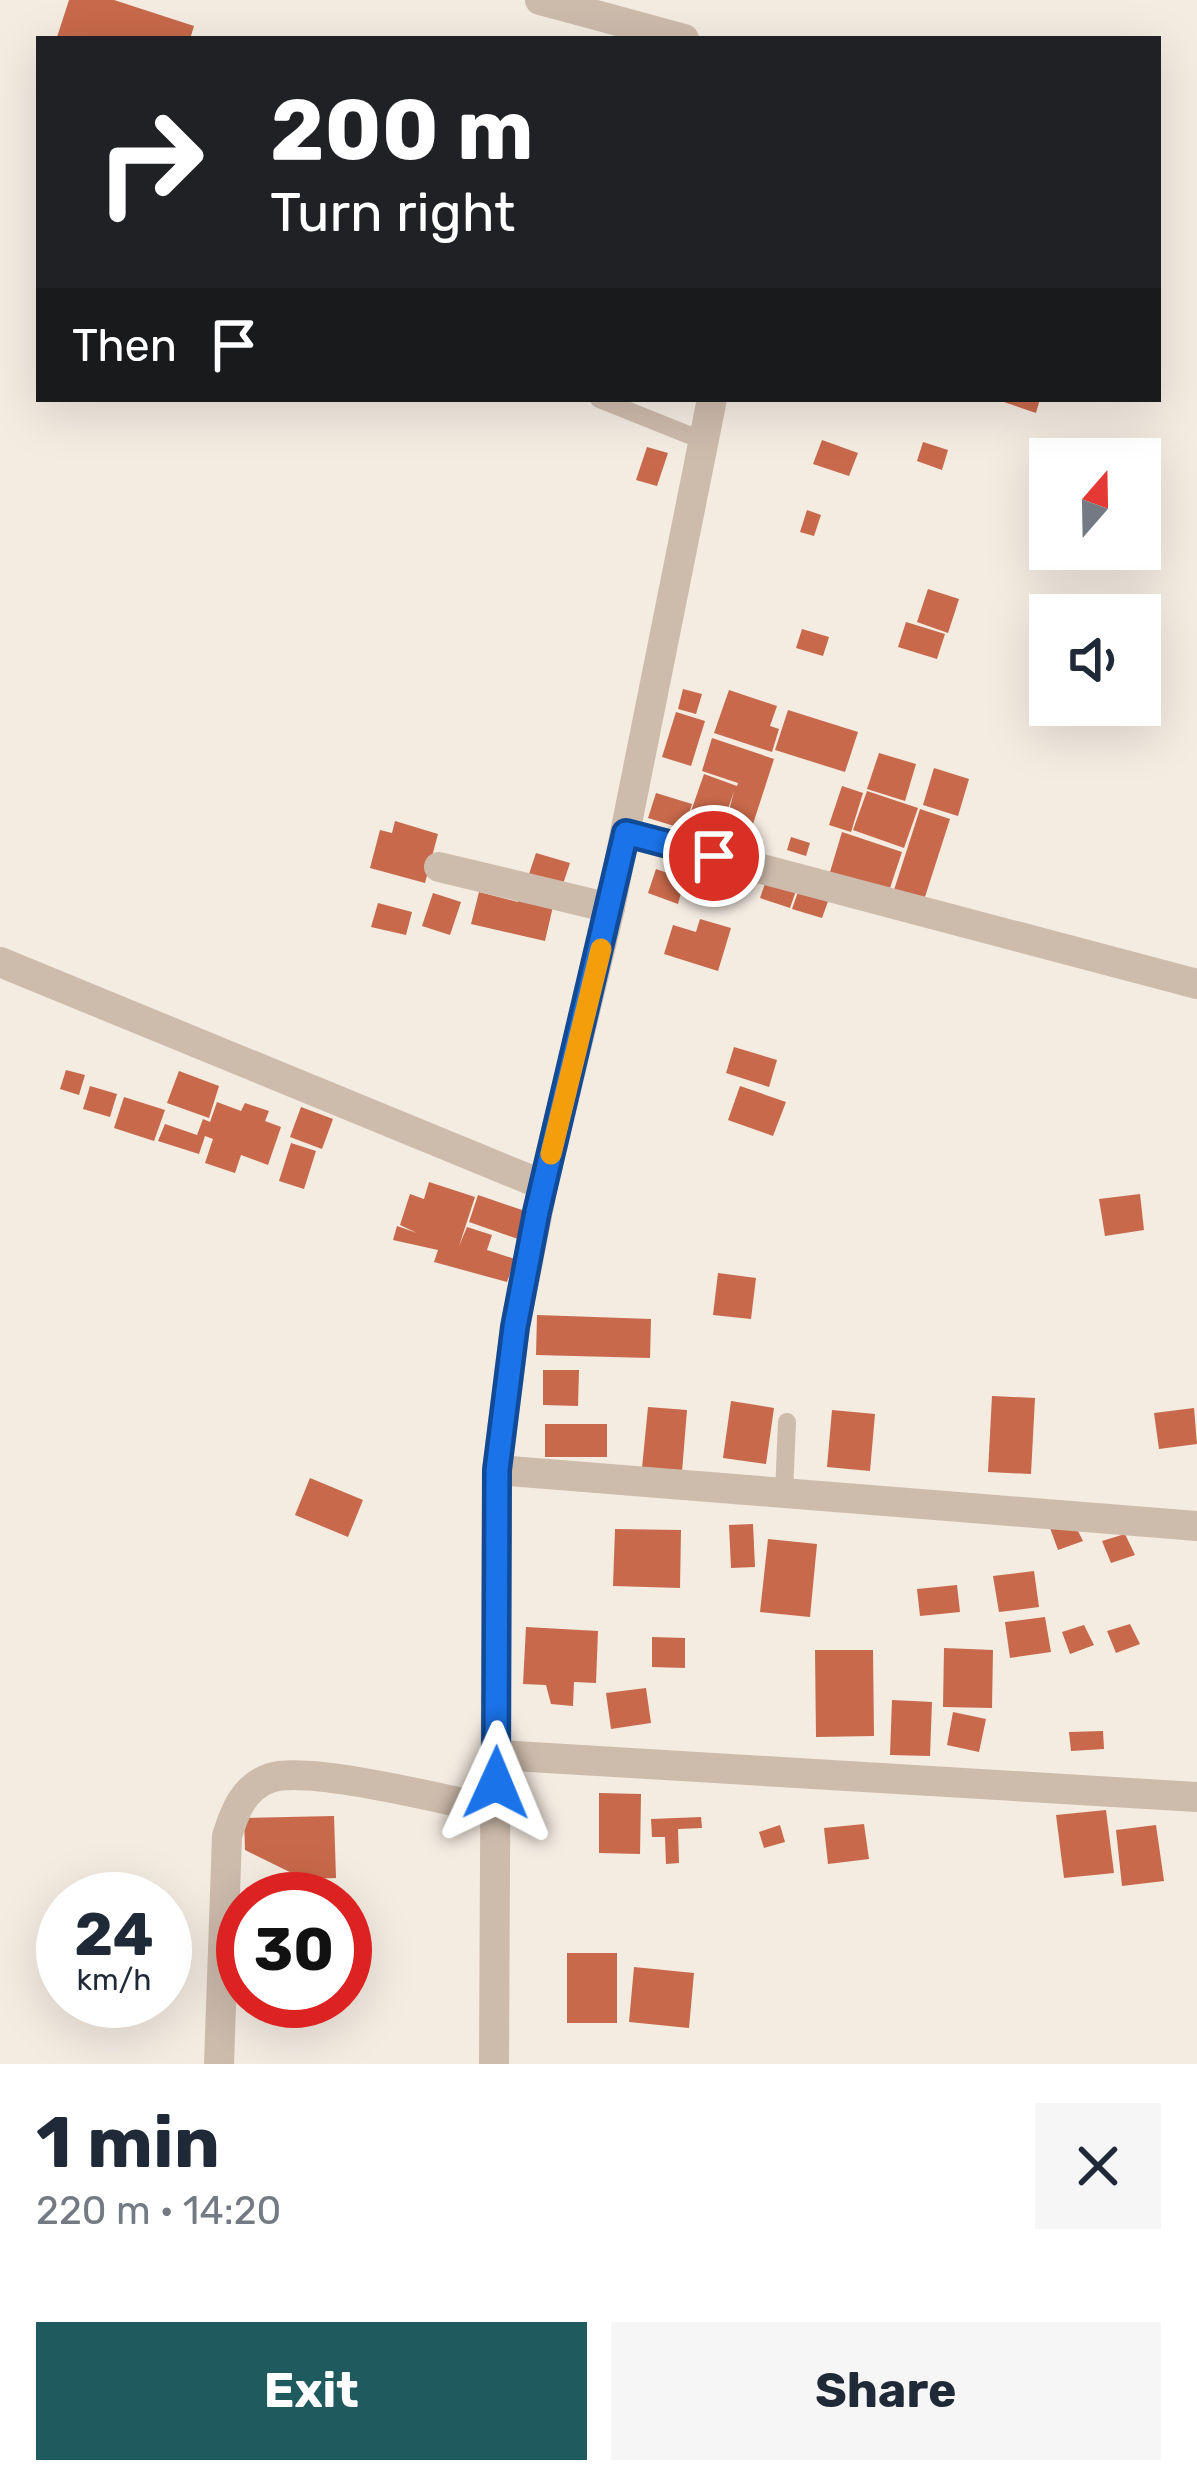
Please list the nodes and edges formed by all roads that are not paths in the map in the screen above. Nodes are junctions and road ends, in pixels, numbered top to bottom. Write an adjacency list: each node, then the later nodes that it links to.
1 (559, 3): 2 (street)
2 (674, 36)
3 (606, 402): 5 (lane)
4 (711, 402): 5 (street)
5 (704, 441): 6 (street)
6 (626, 833): 8 (street); 10 (street)
7 (439, 867): 8 (street)
8 (610, 908): 11 (street)
9 (0, 962): 11 (street)
10 (1197, 984)
11 (543, 1185): 13 (street)
12 (787, 1422): 14 (lane)
13 (497, 1470): 14 (street); 16 (street)
14 (784, 1493): 15 (street)
15 (1197, 1526)
16 (498, 1756): 17 (street); 18 (street)
17 (1197, 1797)
18 (495, 1810): 19 (street); 20 (street)
19 (219, 2064)
20 (494, 2064)

